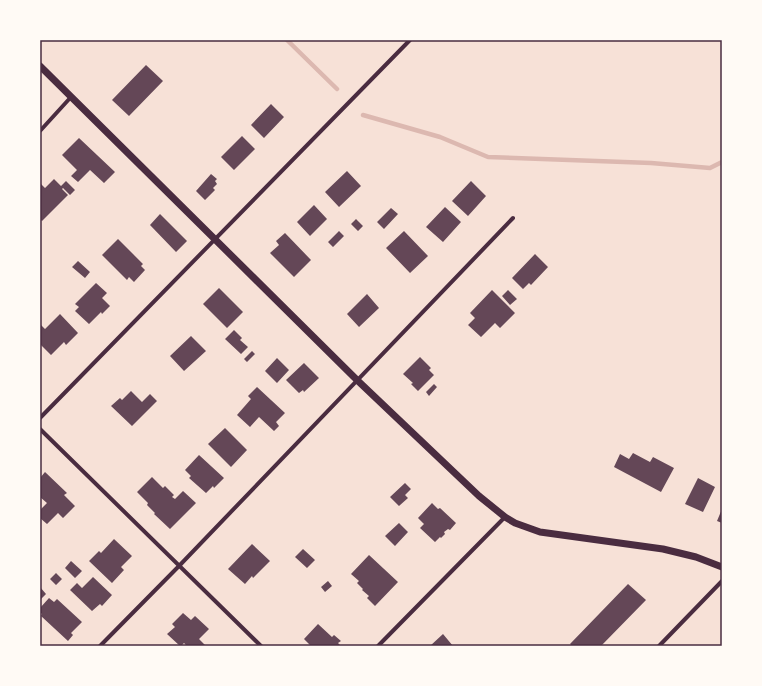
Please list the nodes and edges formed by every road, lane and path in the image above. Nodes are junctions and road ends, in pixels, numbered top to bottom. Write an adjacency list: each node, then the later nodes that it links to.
1 (410, 40): 6 (street)
2 (40, 66): 3 (street)
3 (71, 97): 4 (street); 6 (street)
4 (40, 131)
5 (513, 218): 7 (street)
6 (215, 240): 7 (street); 8 (street)
7 (357, 380): 10 (street); 11 (street)
8 (40, 418)
9 (40, 429): 11 (street)
10 (505, 517): 12 (street); 16 (street)
11 (179, 566): 14 (street); 15 (street)
12 (722, 567)
13 (722, 581): 17 (street)
14 (100, 646)
15 (261, 646)
16 (378, 646)
17 (659, 646)

